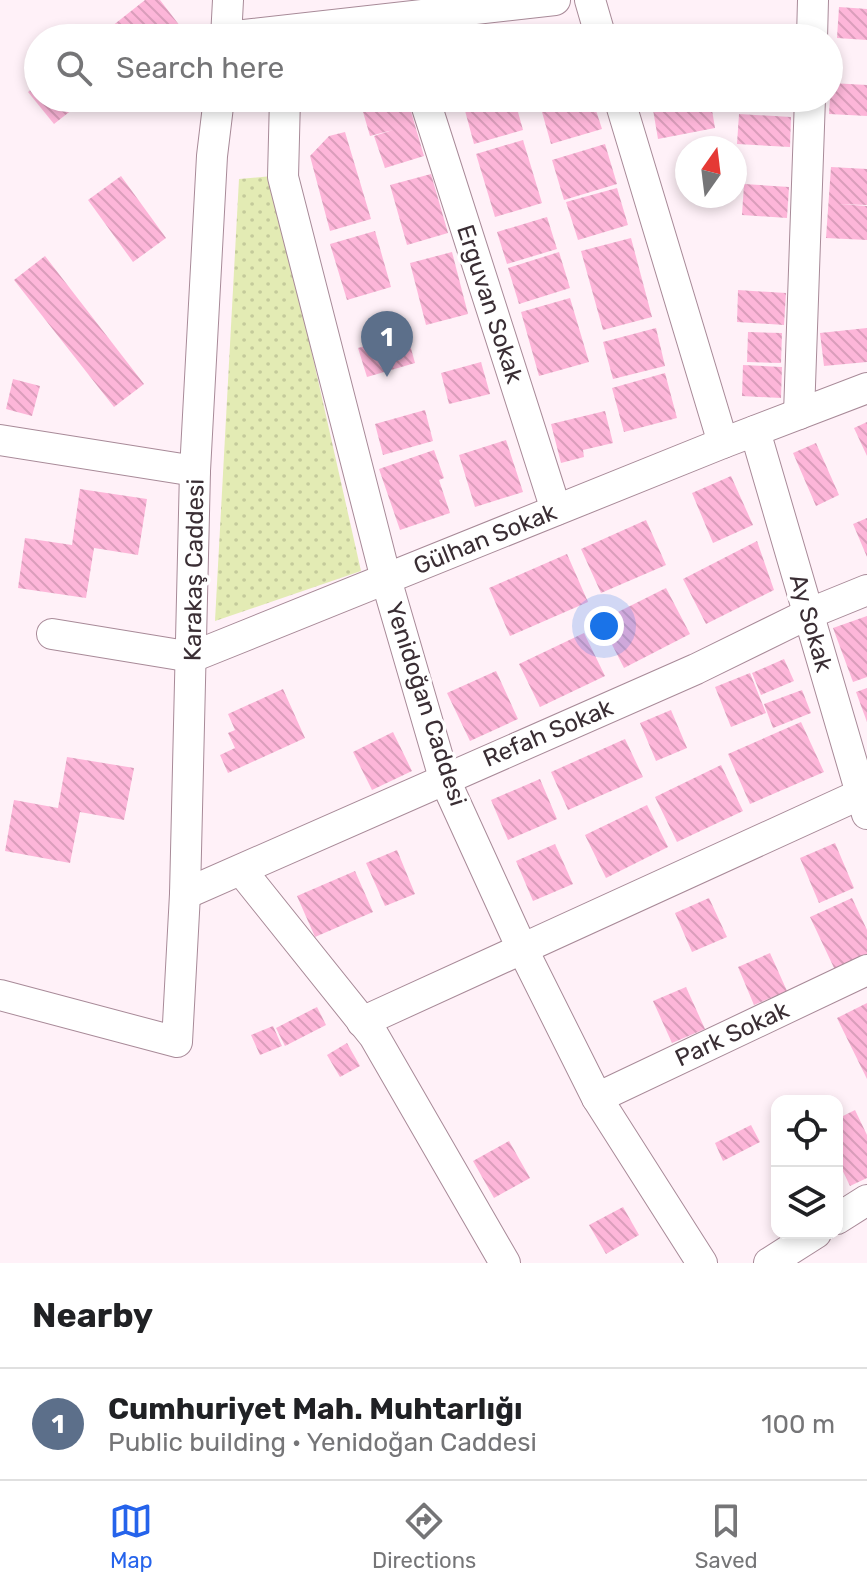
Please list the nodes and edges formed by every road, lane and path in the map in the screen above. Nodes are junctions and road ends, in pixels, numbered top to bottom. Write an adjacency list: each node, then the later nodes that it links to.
1 (228, 0): 6 (street)
2 (590, 0): 8 (street)
3 (813, 0): 9 (street)
4 (539, 1): 5 (street)
5 (400, 18): 7 (street)
6 (227, 24)
7 (358, 24)
8 (597, 24)
9 (812, 24)
10 (217, 112): 20 (street, Karakaş Caddesi)
11 (285, 112): 22 (street, Yenidoğan Caddesi)
12 (428, 112): 21 (street, Erguvan Sokak)
13 (623, 112): 19 (street)
14 (810, 112): 16 (street)
15 (867, 388): 16 (street, Gülhan Sokak)
16 (799, 414): 17 (street, Gülhan Sokak)
17 (755, 431): 19 (street, Gülhan Sokak); 24 (street, Ay Sokak)
18 (0, 440): 20 (street)
19 (723, 443): 21 (street, Gülhan Sokak)
20 (195, 471): 26 (street, Karakaş Caddesi)
21 (556, 510): 22 (street, Gülhan Sokak)
22 (386, 579): 26 (street, Gülhan Sokak); 28 (street, Yenidoğan Caddesi)
23 (867, 590): 24 (street, Refah Sokak)
24 (808, 614): 27 (street, Ay Sokak); 28 (street, Refah Sokak)
25 (52, 634): 26 (street)
26 (192, 657): 31 (street, Karakaş Caddesi)
27 (859, 759): 29 (street, Ay Sokak)
28 (444, 778): 30 (street, Refah Sokak); 32 (street, Yenidoğan Caddesi)
29 (864, 804): 32 (street)
30 (241, 870): 31 (street, Refah Sokak); 35 (street)
31 (185, 894): 34 (street, Karakaş Caddesi)
32 (521, 947): 35 (street); 36 (street, Yenidoğan Caddesi)
33 (867, 970): 36 (street, Park Sokak)
34 (0, 995)
35 (362, 1022): 40 (street)
36 (597, 1098): 41 (street, Yenidoğan Caddesi)
37 (867, 1200): 38 (street)
38 (843, 1215)
39 (807, 1239): 42 (street)
40 (505, 1263)
41 (702, 1263)
42 (769, 1263)

